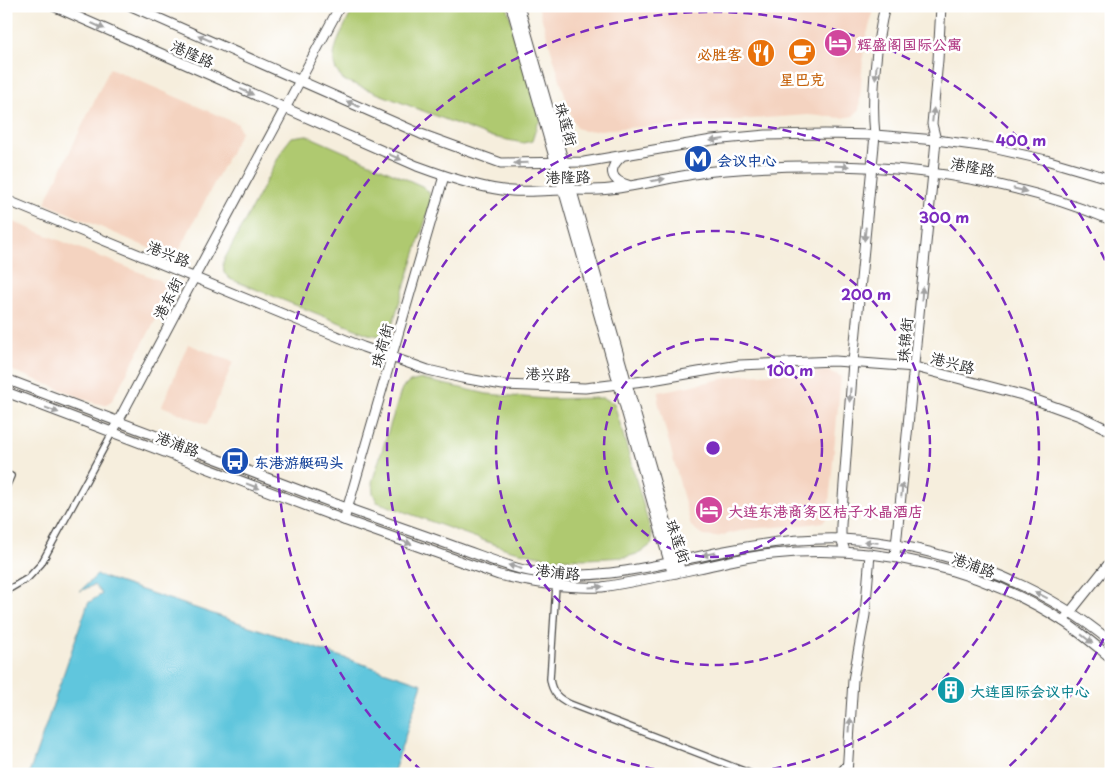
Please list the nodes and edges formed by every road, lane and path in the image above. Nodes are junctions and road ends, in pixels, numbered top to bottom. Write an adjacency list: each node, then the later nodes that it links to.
1 (53, 6): 9 (main road, 港隆路, one-way to 9)
2 (131, 6): 8 (main road, 港隆路, one-way to 2)
3 (340, 6): 8 (main road, 港东街)
4 (511, 6): 13 (main road, 珠莲街)
5 (519, 6): 13 (main road, 珠莲街)
6 (885, 6): 10 (main road, one-way to 10)
7 (940, 6): 11 (main road, 珠锦街, one-way to 7)
8 (300, 81): 9 (main road, 港东街); 13 (main road, 港隆路, one-way to 8)
9 (286, 109): 16 (main road, 港隆路, one-way to 16); 22 (main road, 港东街)
10 (875, 135): 11 (main road, 港隆路); 12 (main road, 港隆路, one-way to 12); 14 (main road)
11 (936, 140): 15 (main road, 珠锦街); 17 (main road, 港隆路)
12 (622, 156): 13 (main road, 港隆路); 18 (main road)
13 (559, 162): 19 (main road, 珠莲街)
14 (872, 167): 15 (main road, 港隆路); 18 (main road, 港隆路, one-way to 14); 24 (main road, one-way to 24)
15 (934, 173): 21 (main road, 港隆路, one-way to 21); 25 (main road, 珠锦街, one-way to 15)
16 (444, 176): 19 (main road, 港隆路); 23 (main road, 珠荷街)
17 (1111, 179)
18 (628, 185): 19 (main road, 港隆路)
19 (567, 190): 27 (main road, 珠莲街)
20 (6, 200): 22 (main road, 港兴路)
21 (1111, 220)
22 (194, 278): 23 (main road, 港兴路); 29 (main road, 港东街)
23 (392, 357): 27 (main road, 港兴路); 34 (main road, 珠荷街)
24 (852, 362): 25 (main road, 港兴路); 27 (main road, 港兴路); 36 (main road, one-way to 36)
25 (915, 366): 30 (main road, 港兴路); 37 (main road, 珠锦街, one-way to 25)
26 (6, 379): 29 (main road, 港浦路)
27 (622, 383): 42 (main road, 珠莲街)
28 (6, 392): 31 (main road, 港浦路, one-way to 31)
29 (118, 423): 31 (main road, 港东街); 34 (main road, 港浦路)
30 (1111, 431)
31 (112, 433): 35 (main road, 港浦路, one-way to 35); 45 (street, 港东街)
32 (6, 474): 33 (street)
33 (6, 487)
34 (348, 508): 35 (main road, 珠荷街); 42 (main road, 港浦路, one-way to 34)
35 (344, 520): 44 (main road, 港浦路, one-way to 44)
36 (841, 539): 37 (main road, 港浦路, one-way to 36); 38 (main road); 42 (main road, 港浦路, one-way to 42)
37 (896, 544): 40 (main road, 珠锦街); 46 (main road, 港浦路, one-way to 37)
38 (845, 551): 39 (main road, 港浦路); 43 (main road, 港浦路)
39 (870, 554): 40 (main road, 港浦路); 50 (main road, one-way to 39)
40 (895, 556): 47 (main road, 港浦路)
41 (1111, 561): 46 (main road)
42 (674, 562): 43 (main road, 珠莲街)
43 (676, 573): 44 (main road, 港浦路, one-way to 43)
44 (556, 585): 51 (street)
45 (6, 591)
46 (1070, 611): 47 (main road); 48 (main road, 港浦路)
47 (1063, 621): 49 (main road, 港浦路, one-way to 49)
48 (1111, 642)
49 (1111, 658)
50 (847, 762): 52 (street); 53 (main road)
51 (752, 774)
52 (838, 774)
53 (847, 774)

